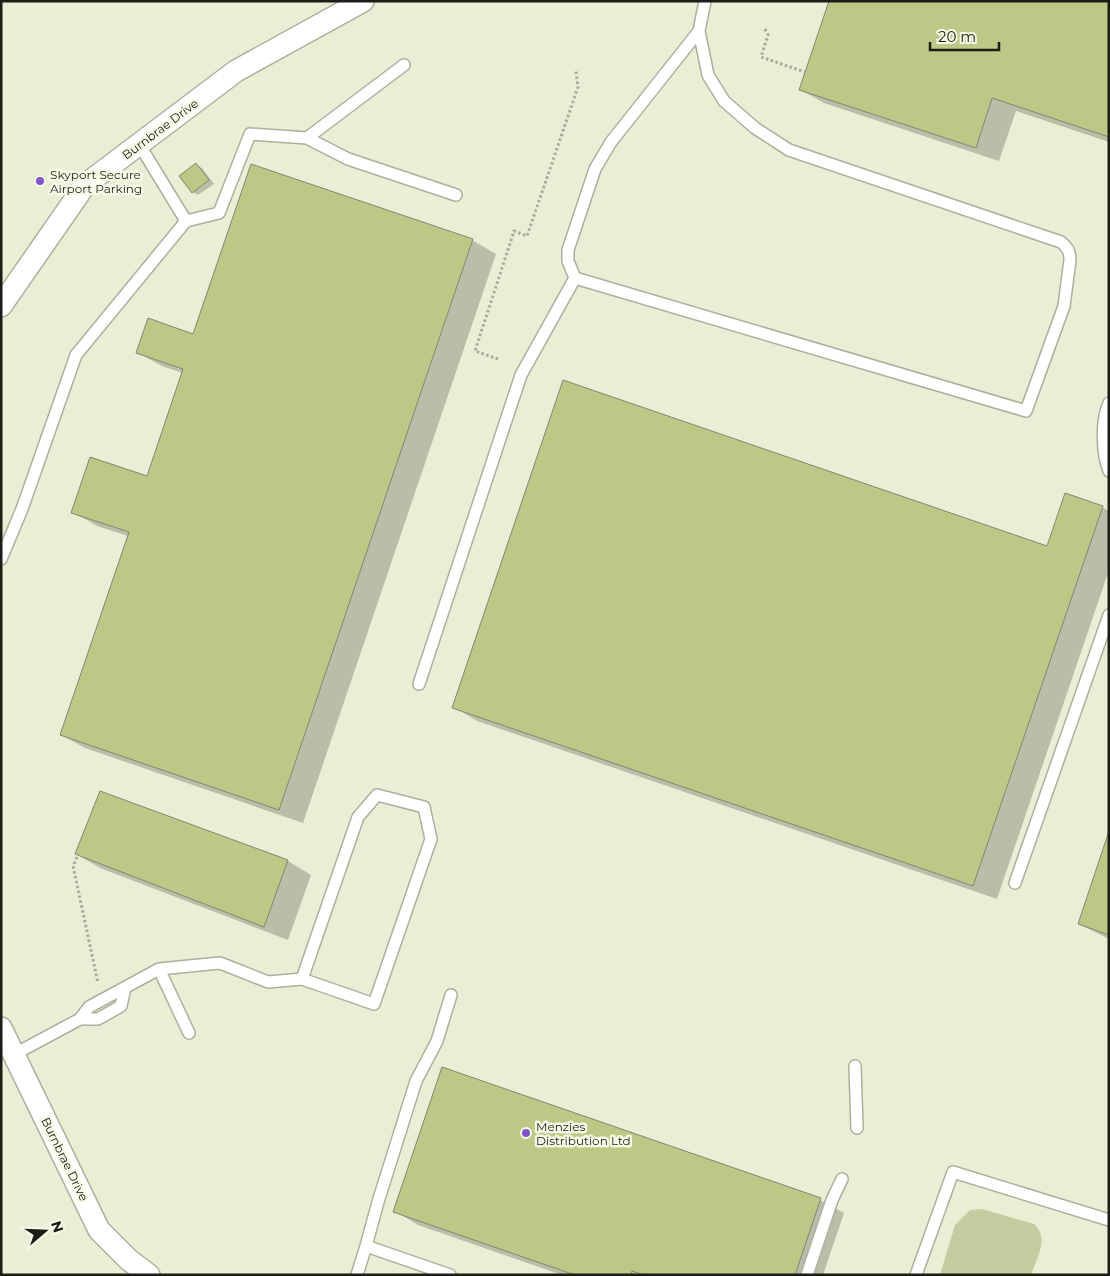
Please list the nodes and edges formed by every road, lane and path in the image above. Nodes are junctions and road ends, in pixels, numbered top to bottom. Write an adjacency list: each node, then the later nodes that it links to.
1 (363, 1): 9 (street, Burnbrae Drive)
2 (706, 1): 4 (lane)
3 (765, 29): 7 (path)
4 (699, 31): 12 (lane); 12 (lane)
5 (404, 65): 8 (lane)
6 (576, 71): 14 (path)
7 (806, 72)
8 (308, 138): 10 (lane); 11 (lane)
9 (139, 144): 11 (lane); 13 (street, Burnbrae Drive)
10 (456, 195)
11 (186, 221): 17 (lane)
12 (575, 278): 19 (lane)
13 (1, 306)
14 (498, 359)
15 (1109, 403): 16 (lane)
16 (1109, 471)
17 (1, 559)
18 (1109, 615): 21 (lane)
19 (419, 684)
20 (78, 857): 24 (path)
21 (1015, 883)
22 (159, 969): 23 (lane); 27 (lane); 28 (lane)
23 (302, 979): 23 (lane)
24 (100, 991)
25 (451, 995): 33 (lane)
26 (1, 1028): 28 (street, Burnbrae Drive)
27 (189, 1033)
28 (14, 1055): 34 (street, Burnbrae Drive)
29 (855, 1066): 30 (lane)
30 (857, 1128)
31 (842, 1179): 37 (lane)
32 (1109, 1220): 38 (lane)
33 (366, 1246): 35 (lane); 36 (lane)
34 (149, 1275)
35 (357, 1275)
36 (450, 1275)
37 (807, 1275)
38 (916, 1275)

